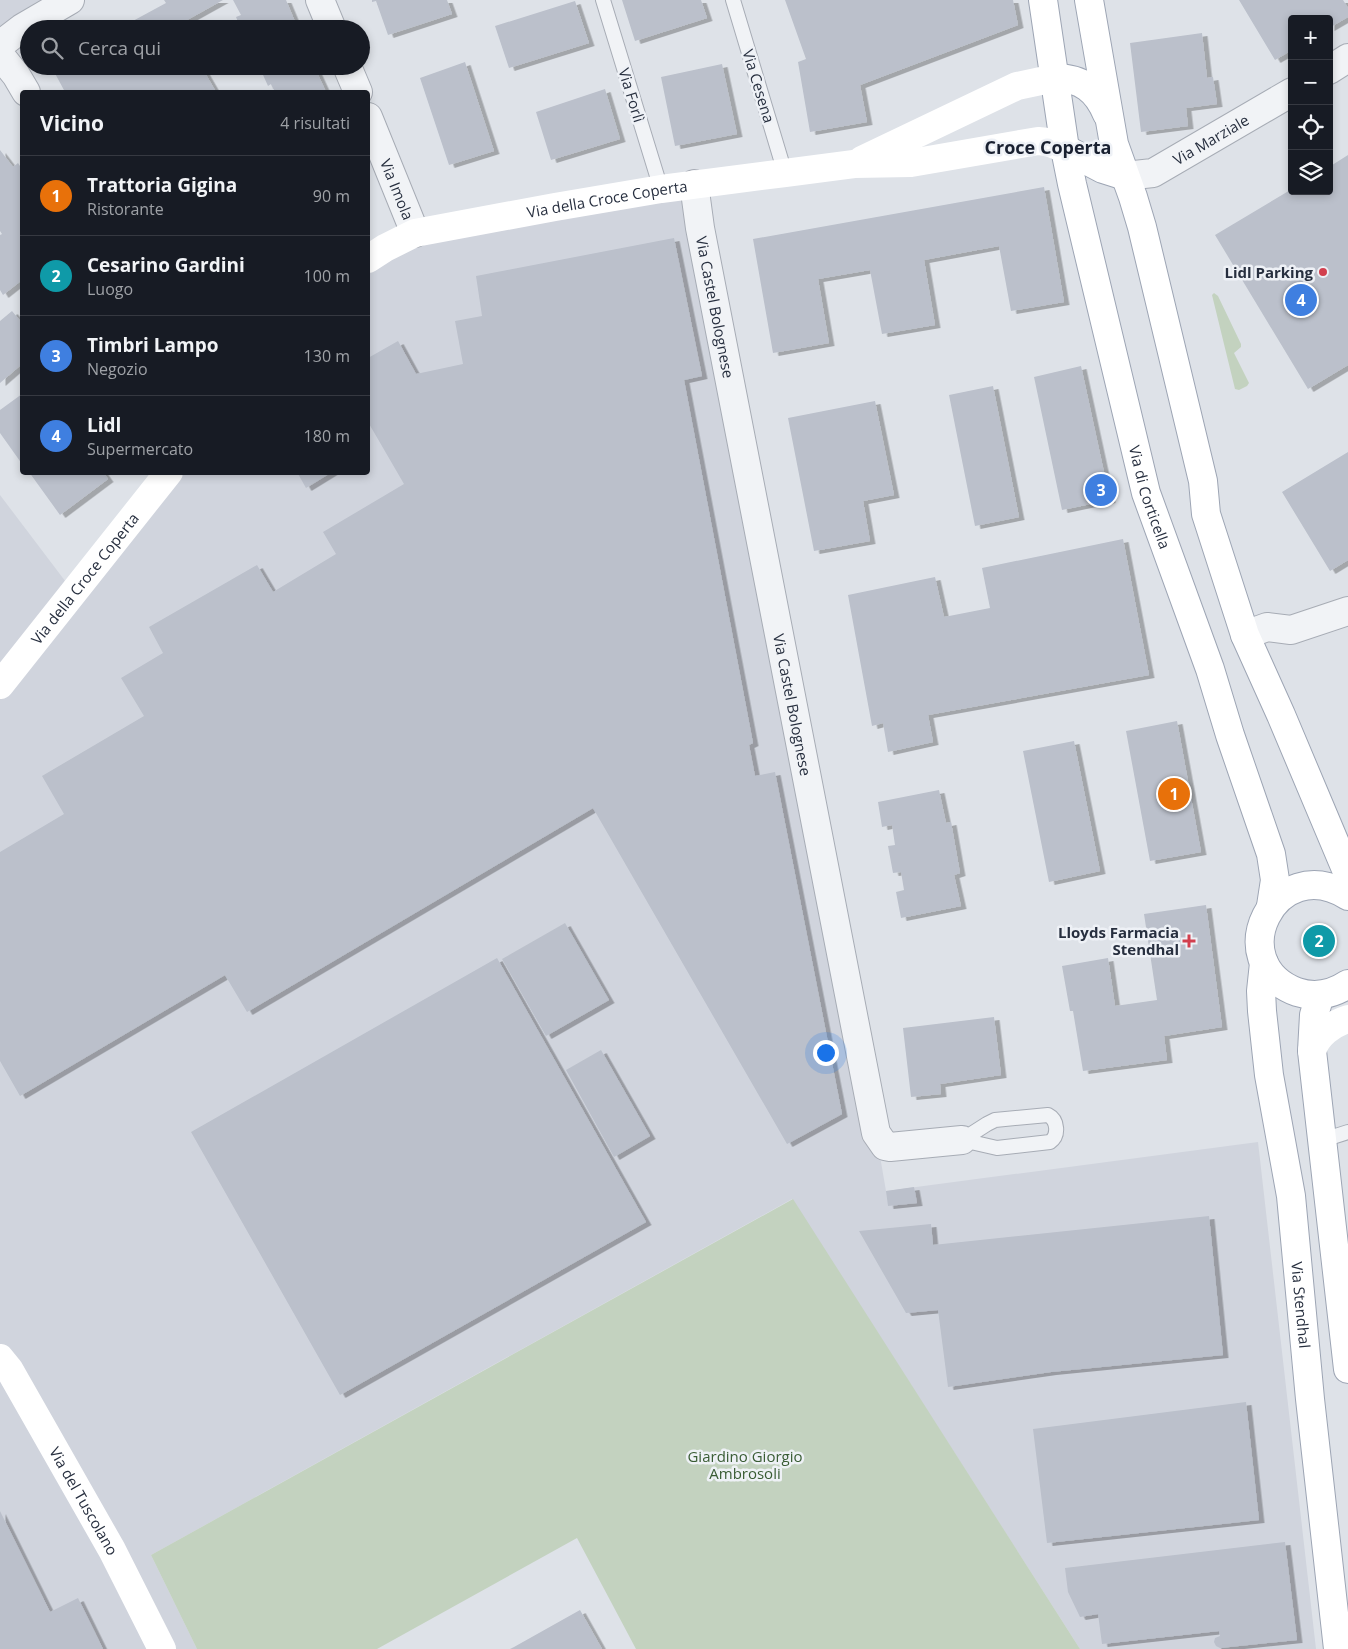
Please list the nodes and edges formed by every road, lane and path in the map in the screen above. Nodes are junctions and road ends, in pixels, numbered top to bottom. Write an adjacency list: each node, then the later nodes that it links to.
1 (70, 0): 7 (street)
2 (320, 0): 8 (street)
3 (603, 0): 26 (lane, Via Forlì)
4 (733, 0): 23 (lane, Via Cesena)
5 (1043, 0): 15 (main road, Via di Corticella)
6 (1088, 0): 19 (main road)
7 (36, 20)
8 (328, 20)
9 (20, 30): 10 (street)
10 (0, 45)
11 (0, 56): 16 (street)
12 (1348, 58): 13 (street)
13 (1333, 67)
14 (351, 75): 17 (street)
15 (1055, 78): 19 (main road); 21 (main road, Via di Corticella); 22 (main road, Via della Croce Coperta)
16 (25, 90)
17 (357, 90)
18 (1288, 94): 24 (street, Via Marziale)
19 (1110, 119): 24 (main road)
20 (370, 121): 27 (street, Via Imola)
21 (1065, 149): 22 (main road, Via della Croce Coperta); 24 (main road, Via della Croce Coperta); 35 (main road, Via di Corticella)
22 (854, 164): 23 (main road, Via della Croce Coperta)
23 (785, 173): 25 (main road, Via della Croce Coperta)
24 (1125, 176): 31 (main road)
25 (694, 184): 26 (main road, Via della Croce Coperta); 41 (street, Via Castel Bolognese)
26 (661, 189): 27 (main road, Via della Croce Coperta)
27 (415, 233): 28 (main road, Via della Croce Coperta)
28 (370, 258)
29 (167, 475): 32 (main road, Via della Croce Coperta)
30 (1348, 611): 31 (street)
31 (1245, 634): 33 (main road)
32 (0, 685)
33 (1348, 874)
34 (1348, 896): 35 (main road)
35 (1271, 906): 36 (main road, Via Stendhal)
36 (1264, 963): 37 (main road); 46 (main road, Via Stendhal)
37 (1339, 990): 39 (main road)
38 (1348, 1020): 39 (main road)
39 (1312, 1051): 42 (main road)
40 (1348, 1132): 42 (lane)
41 (962, 1140): 41 (lane)
42 (1322, 1140): 44 (main road)
43 (0, 1358): 45 (main road, Via del Tuscolano)
44 (1348, 1369)
45 (162, 1649)
46 (1338, 1649)

